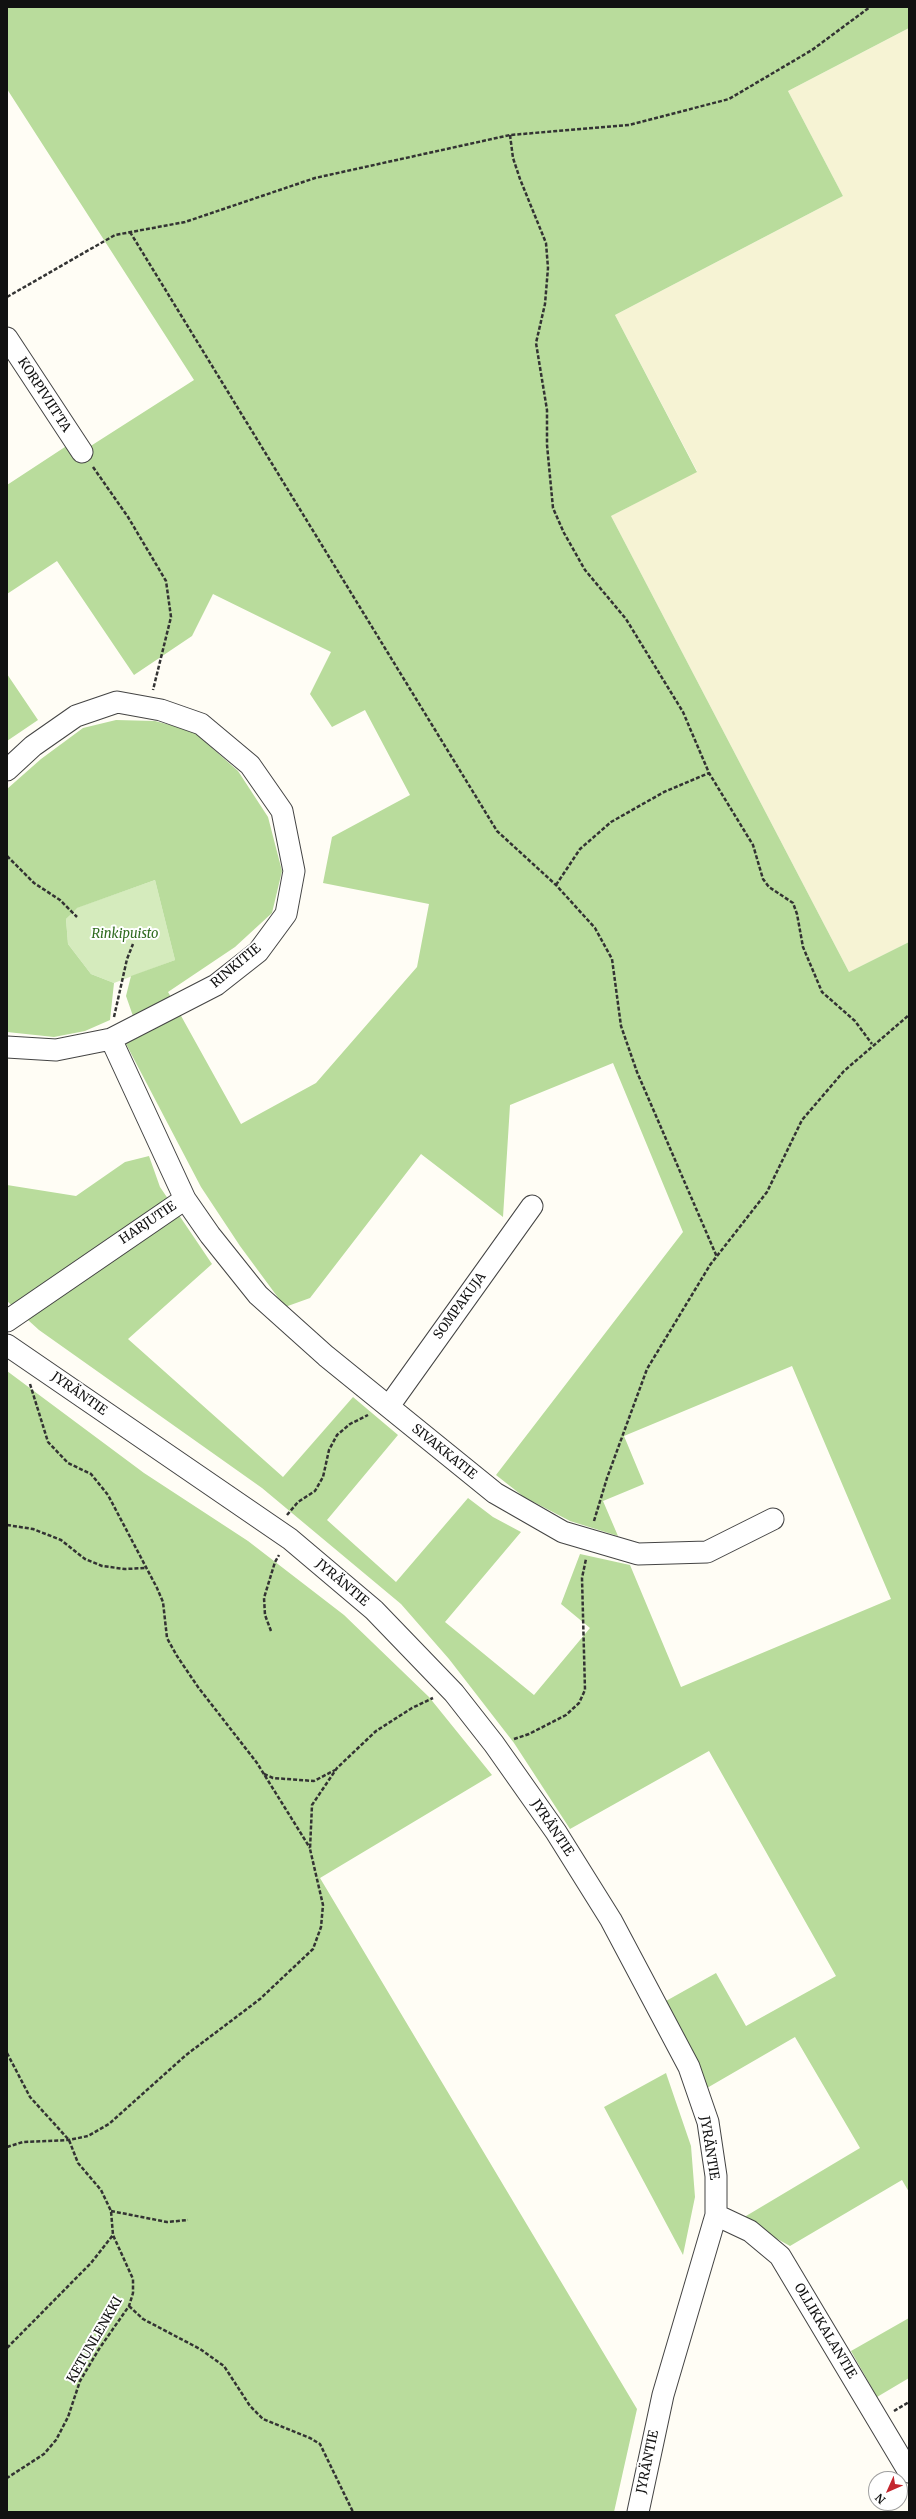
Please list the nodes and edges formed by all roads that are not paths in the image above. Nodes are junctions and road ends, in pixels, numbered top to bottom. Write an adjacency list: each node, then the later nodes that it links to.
1 (7, 338): 2 (street, KORPIVIITTA)
2 (82, 452)
3 (7, 770): 4 (street, RINKITIE)
4 (113, 1038): 5 (street, RINKITIE); 6 (street, HARJUTIE)
5 (7, 1047)
6 (185, 1198): 8 (street, HARJUTIE); 10 (street, SIVAKKATIE)
7 (532, 1206): 10 (street, SOMPAKUJA)
8 (7, 1321)
9 (14, 1350): 12 (street, JYRÄNTIE)
10 (385, 1403): 11 (street, SIVAKKATIE)
11 (773, 1519)
12 (716, 2215): 13 (street, OLLIKKALANTIE); 14 (street, JYRÄNTIE)
13 (909, 2472)
14 (638, 2512)

